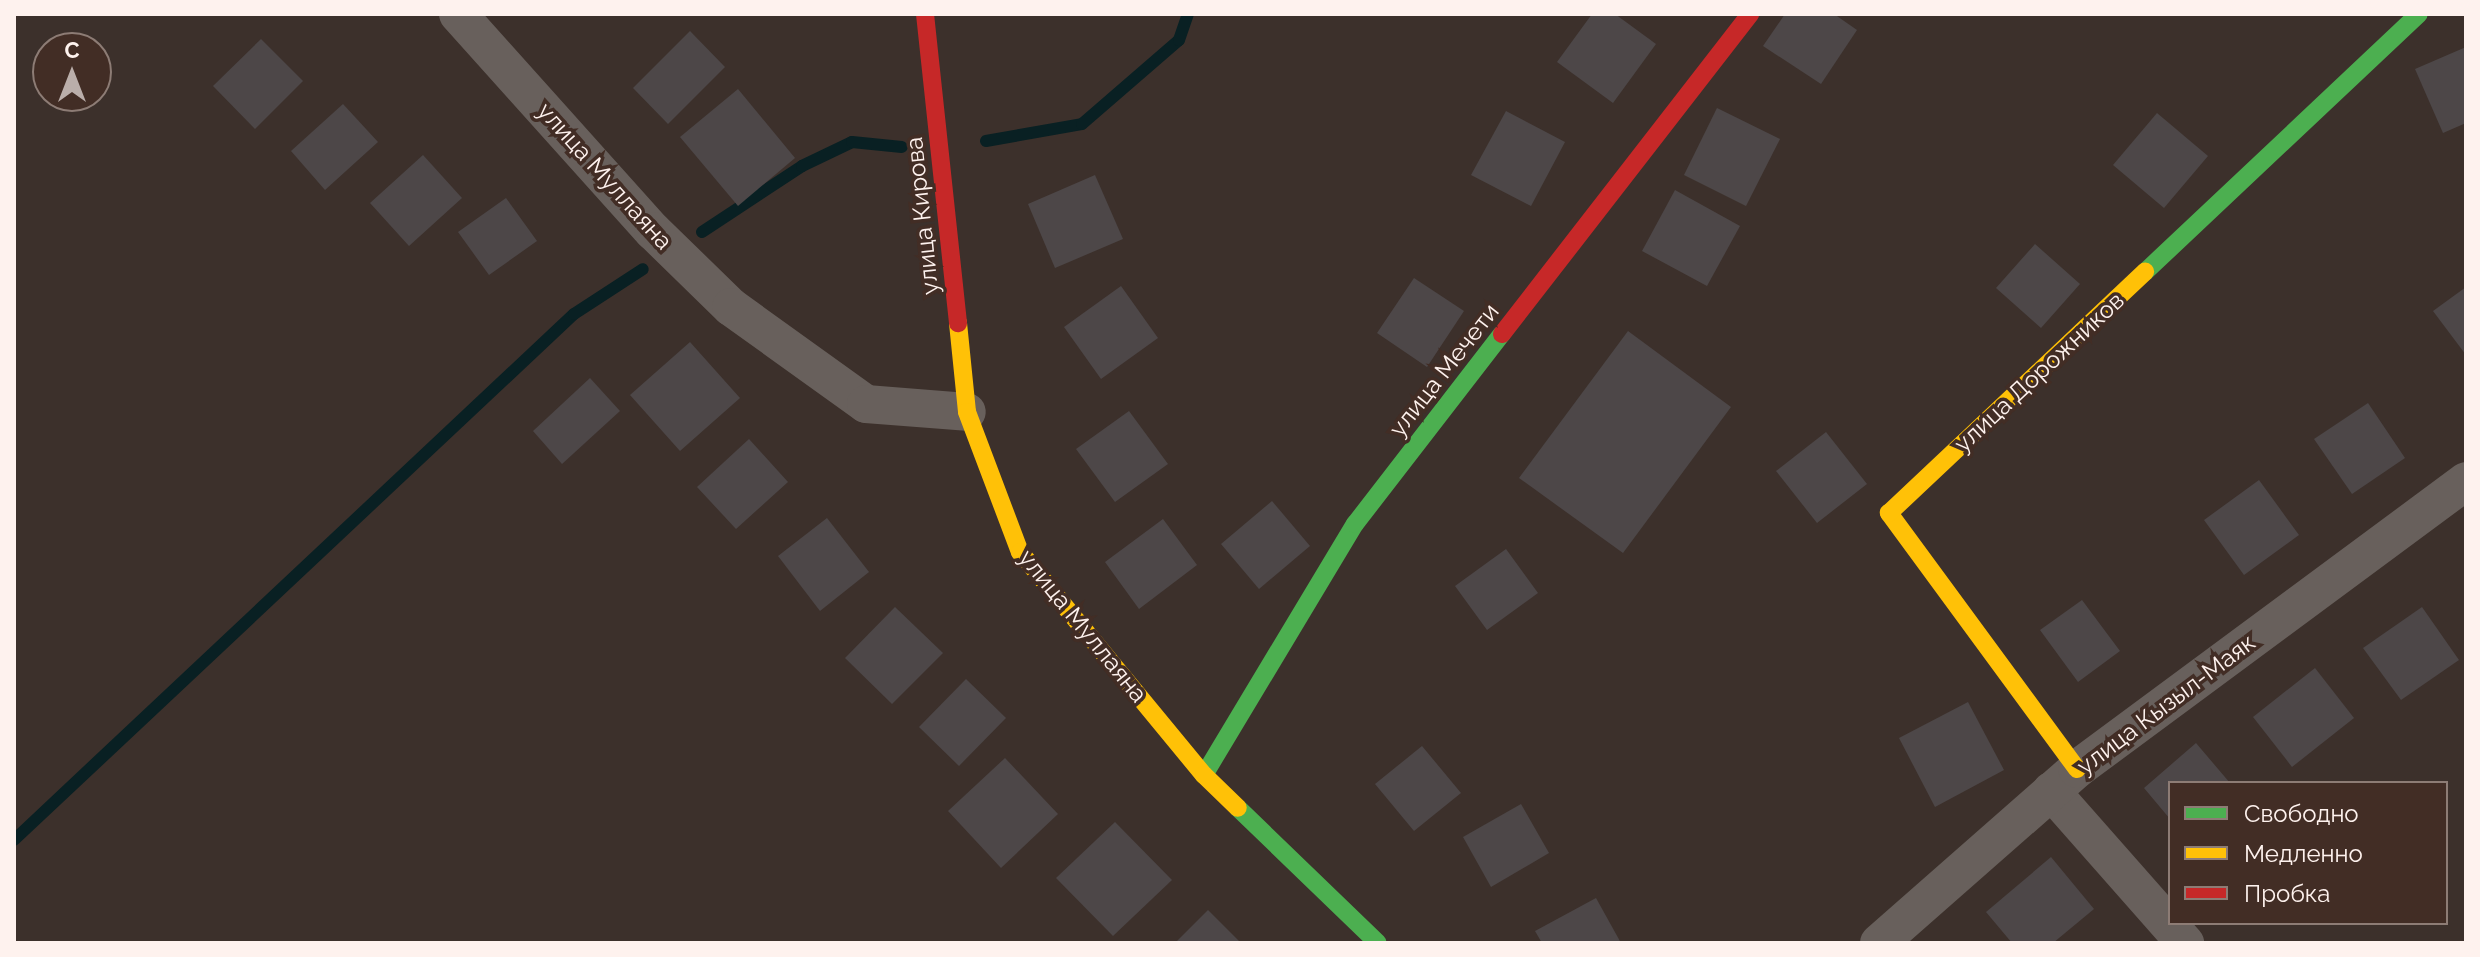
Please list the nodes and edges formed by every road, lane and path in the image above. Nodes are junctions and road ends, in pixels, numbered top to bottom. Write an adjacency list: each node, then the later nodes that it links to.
1 (458, 14): 5 (street, улица Муллаяна)
2 (925, 14): 5 (street, улица Кирова)
3 (1750, 14): 7 (street, улица Мечети)
4 (2419, 14): 8 (street, улица Дорожников)
5 (967, 412): 7 (street, улица Муллаяна)
6 (2466, 481): 8 (street, улица Кызыл-Маяк)
7 (1204, 775): 11 (street, улица Муллаяна)
8 (2064, 780): 9 (street, улица Дорожников); 12 (street, улица Кызыл-Маяк)
9 (2168, 920)
10 (2172, 925): 13 (street, улица Дорожников)
11 (1378, 943)
12 (1879, 943)
13 (2185, 943)

